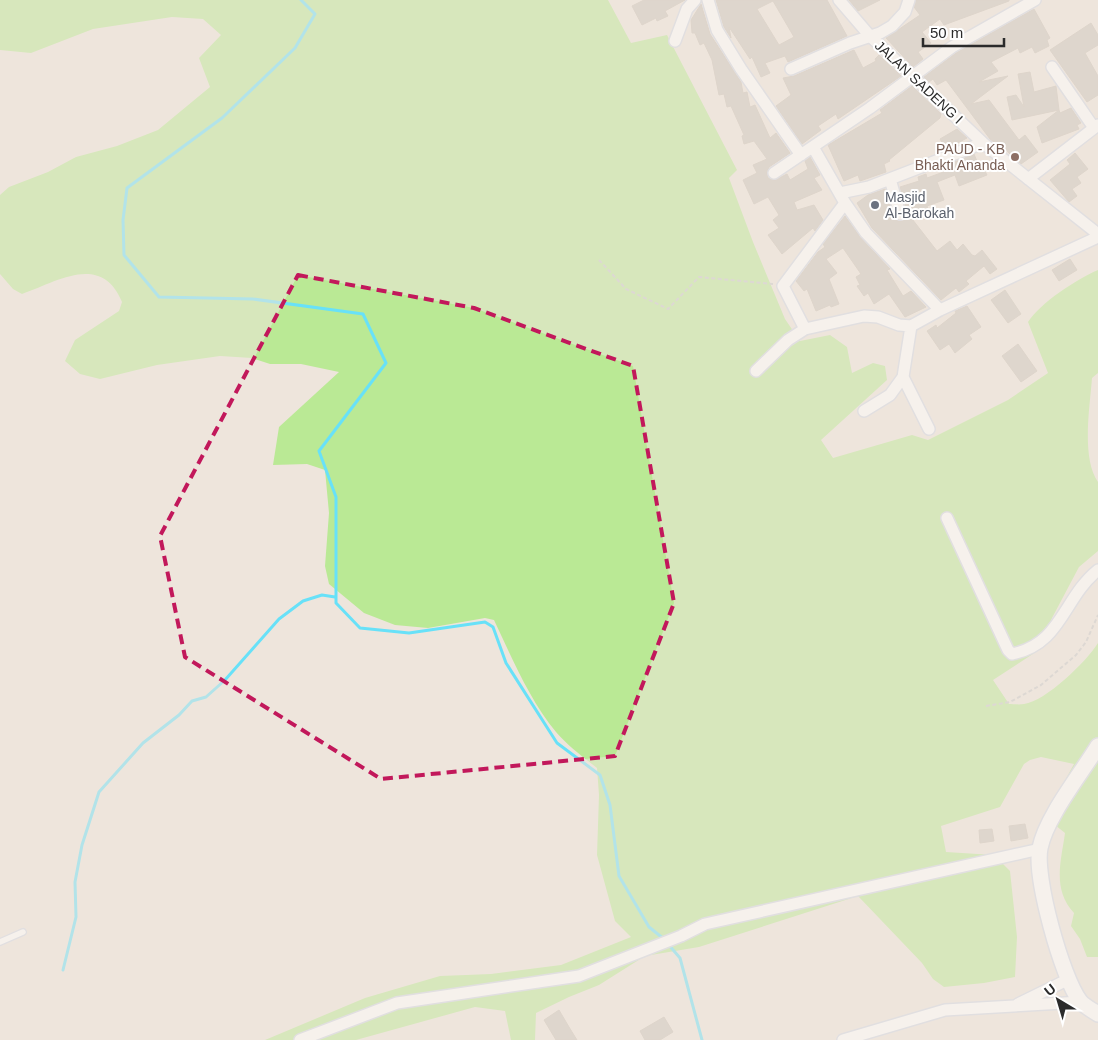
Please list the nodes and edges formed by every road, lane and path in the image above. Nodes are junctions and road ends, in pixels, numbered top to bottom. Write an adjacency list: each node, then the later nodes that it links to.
1 (695, 0): 7 (street)
2 (708, 0): 14 (street)
3 (839, 0): 6 (street, JALAN SADENG I)
4 (909, 0): 6 (street)
5 (1035, 0): 10 (street)
6 (870, 36): 9 (street); 10 (street, JALAN SADENG I)
7 (675, 41)
8 (1052, 67): 11 (street)
9 (791, 69)
10 (914, 76): 12 (street, JALAN SADENG I); 13 (street)
11 (1096, 126): 17 (street)
12 (983, 143): 16 (street); 17 (street, JALAN SADENG I)
13 (813, 147): 14 (street); 18 (street)
14 (801, 155): 15 (street)
15 (774, 173)
16 (890, 179): 18 (street); 19 (street)
17 (1028, 179): 20 (street, JALAN SADENG I)
18 (843, 198): 22 (street); 23 (street)
19 (900, 214)
20 (1098, 235): 23 (street)
21 (599, 260): 22 (path)
22 (783, 286): 25 (street)
23 (940, 310): 24 (street)
24 (911, 326): 25 (street); 27 (street)
25 (805, 329): 26 (street)
26 (756, 371)
27 (904, 378): 28 (street); 29 (street)
28 (864, 411)
29 (929, 428)
30 (947, 518): 31 (street)
31 (1098, 570)
32 (1098, 615): 33 (path)
33 (986, 706)
34 (1098, 746): 35 (main road)
35 (1040, 851): 38 (main road); 42 (street)
36 (23, 932): 37 (lane)
37 (0, 942)
38 (1067, 980): 39 (main road); 40 (street)
39 (1081, 1002): 40 (street); 41 (main road)
40 (1015, 1006): 43 (street)
41 (1098, 1014)
42 (300, 1040)
43 (843, 1040)

